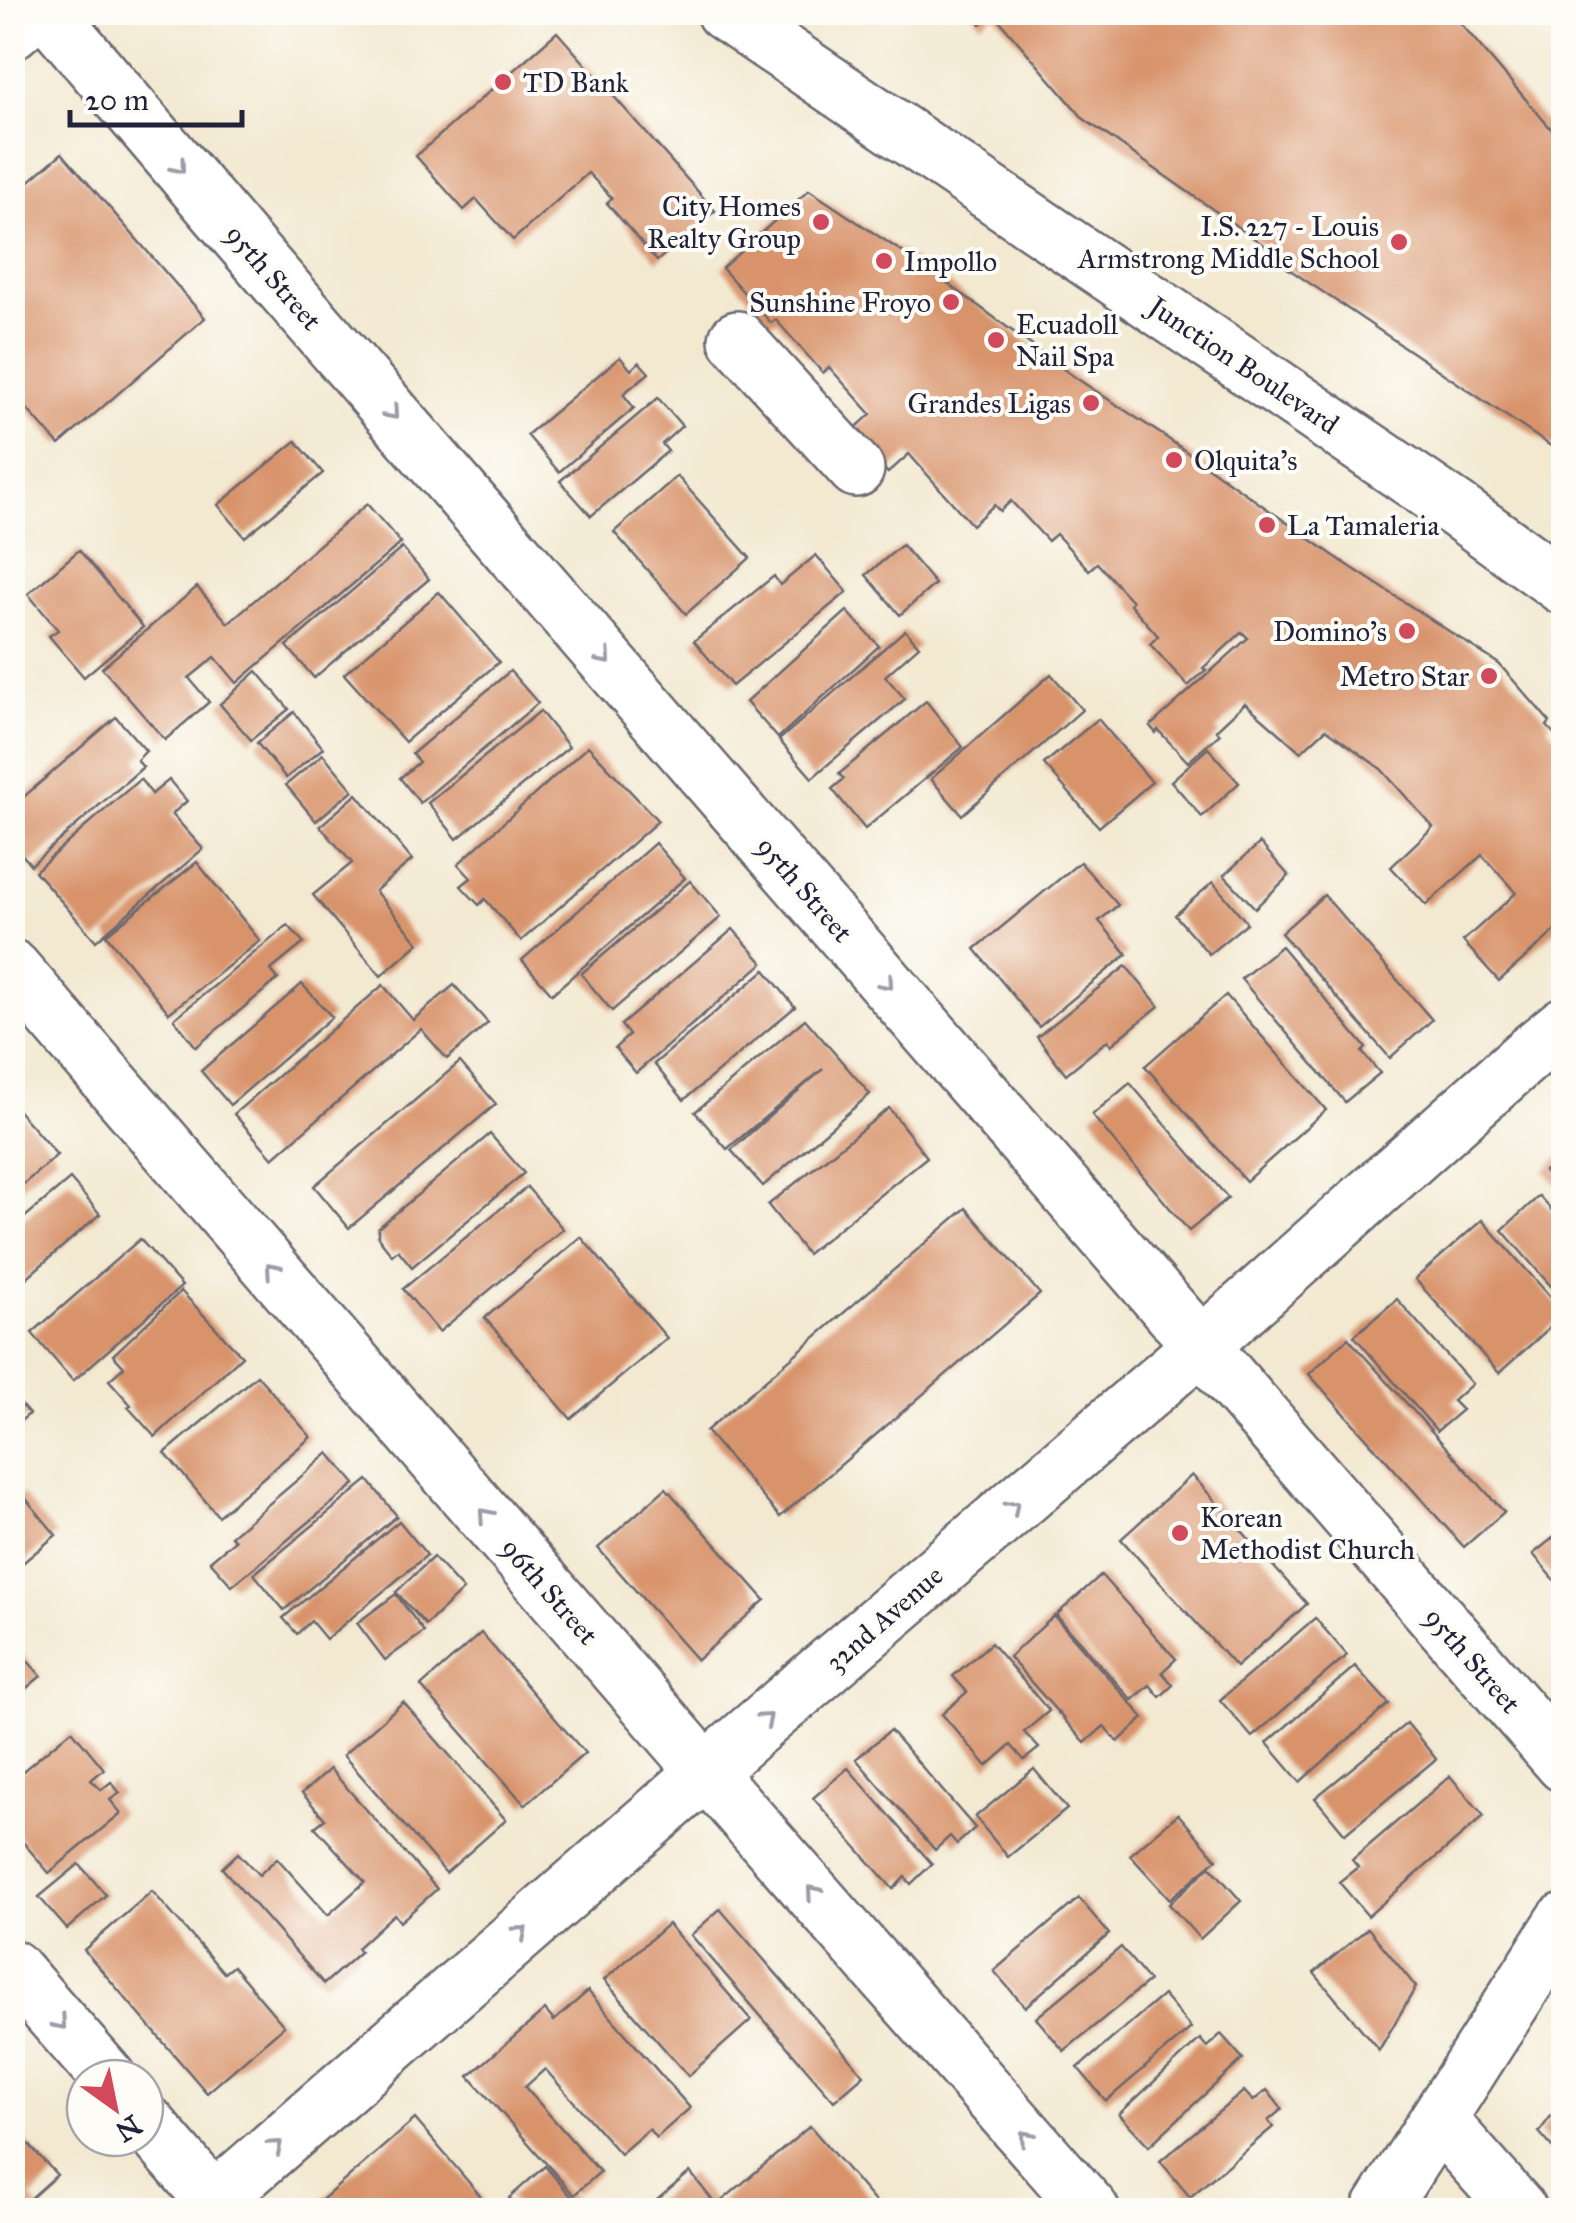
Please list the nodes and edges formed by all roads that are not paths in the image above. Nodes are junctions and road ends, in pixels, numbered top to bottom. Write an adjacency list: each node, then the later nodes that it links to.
1 (34, 12): 4 (street)
2 (48, 12): 10 (street, 95th Street, one-way to 10)
3 (724, 12): 7 (street, Junction Boulevard)
4 (12, 31)
5 (737, 340): 6 (street)
6 (856, 469)
7 (1564, 586)
8 (12, 968): 12 (street, 96th Street, one-way to 8)
9 (1564, 1025): 10 (street, 32nd Avenue)
10 (1202, 1345): 11 (street, 95th Street); 12 (street, 32nd Avenue, one-way to 10)
11 (1564, 1764)
12 (706, 1772): 18 (street, 32nd Avenue, one-way to 12); 19 (street, 96th Street, one-way to 12)
13 (1564, 1921): 16 (street)
14 (12, 1968): 15 (street, one-way to 15)
15 (91, 2058)
16 (1438, 2119): 20 (street); 21 (street)
17 (165, 2146): 18 (street)
18 (213, 2207)
19 (1090, 2210)
20 (1380, 2210)
21 (1519, 2210)

